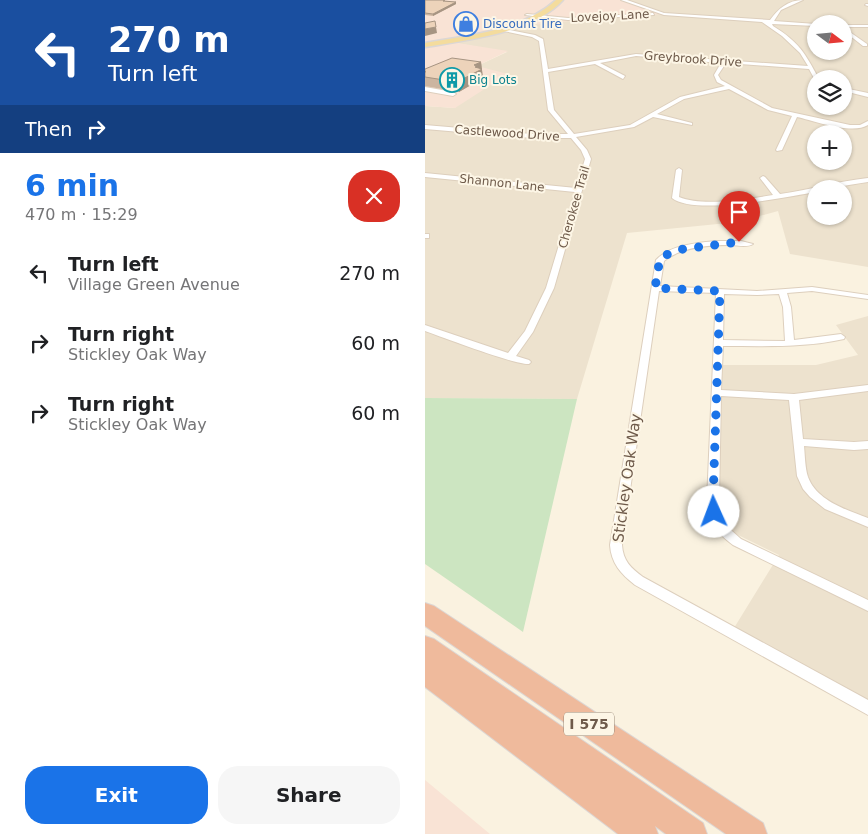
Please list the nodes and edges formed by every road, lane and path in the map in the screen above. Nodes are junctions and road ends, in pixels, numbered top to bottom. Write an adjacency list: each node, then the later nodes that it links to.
1 (549, 0): 6 (main road)
2 (560, 0): 7 (main road)
3 (623, 0): 5 (street)
4 (801, 0): 8 (street)
5 (664, 14): 7 (street, Lovejoy Lane); 8 (street)
6 (527, 15): 7 (street, Lovejoy Lane); 14 (main road)
7 (537, 17): 12 (main road)
8 (768, 22): 9 (street); 18 (street)
9 (807, 24)
10 (868, 26): 11 (street)
11 (853, 27)
12 (501, 29): 14 (main road); 19 (street, Cherokee Trail)
13 (853, 35): 15 (street)
14 (425, 43)
15 (865, 44)
16 (724, 62): 17 (street, Greybrook Drive); 18 (street, Greybrook Drive); 21 (street)
17 (597, 63): 19 (street, Greybrook Drive); 20 (street)
18 (811, 68)
19 (545, 71): 33 (street, Cherokee Trail)
20 (623, 77)
21 (729, 87): 26 (street, Castlewood Drive); 27 (street)
22 (425, 89): 24 (street)
23 (852, 92): 25 (street)
24 (453, 94)
25 (868, 95)
26 (652, 115): 29 (street); 33 (street, Castlewood Drive)
27 (795, 116): 31 (street); 34 (street)
28 (868, 123): 31 (street)
29 (690, 124)
30 (425, 127): 33 (street, Castlewood Drive)
31 (857, 128): 32 (street)
32 (868, 133)
33 (572, 136): 40 (street, Cherokee Trail)
34 (779, 150)
35 (679, 170): 42 (street)
36 (425, 175): 40 (street, Shannon Lane)
37 (763, 178): 42 (street)
38 (868, 180): 39 (street)
39 (852, 182)
40 (580, 190): 52 (street, Cherokee Trail)
41 (807, 191): 42 (street)
42 (778, 196)
43 (749, 244): 44 (street, Stickley Oak Way)
44 (655, 288): 45 (street); 65 (street, Stickley Oak Way)
45 (720, 291): 46 (street); 51 (street)
46 (782, 292): 47 (street); 50 (street)
47 (868, 297)
48 (425, 328): 52 (street)
49 (841, 337): 50 (street)
50 (790, 342): 51 (street)
51 (718, 343): 55 (street)
52 (511, 356): 53 (street)
53 (526, 362)
54 (868, 388): 56 (street)
55 (716, 393): 56 (street); 60 (street)
56 (794, 397): 57 (street)
57 (798, 442): 58 (street); 59 (street)
58 (868, 445)
59 (868, 523)
60 (868, 606)
61 (425, 613): 68 (highway, I 575)
62 (425, 647): 67 (highway)
63 (425, 672): 64 (highway)
64 (436, 685): 66 (highway)
65 (868, 708)
66 (643, 834)
67 (692, 834)
68 (752, 834)

